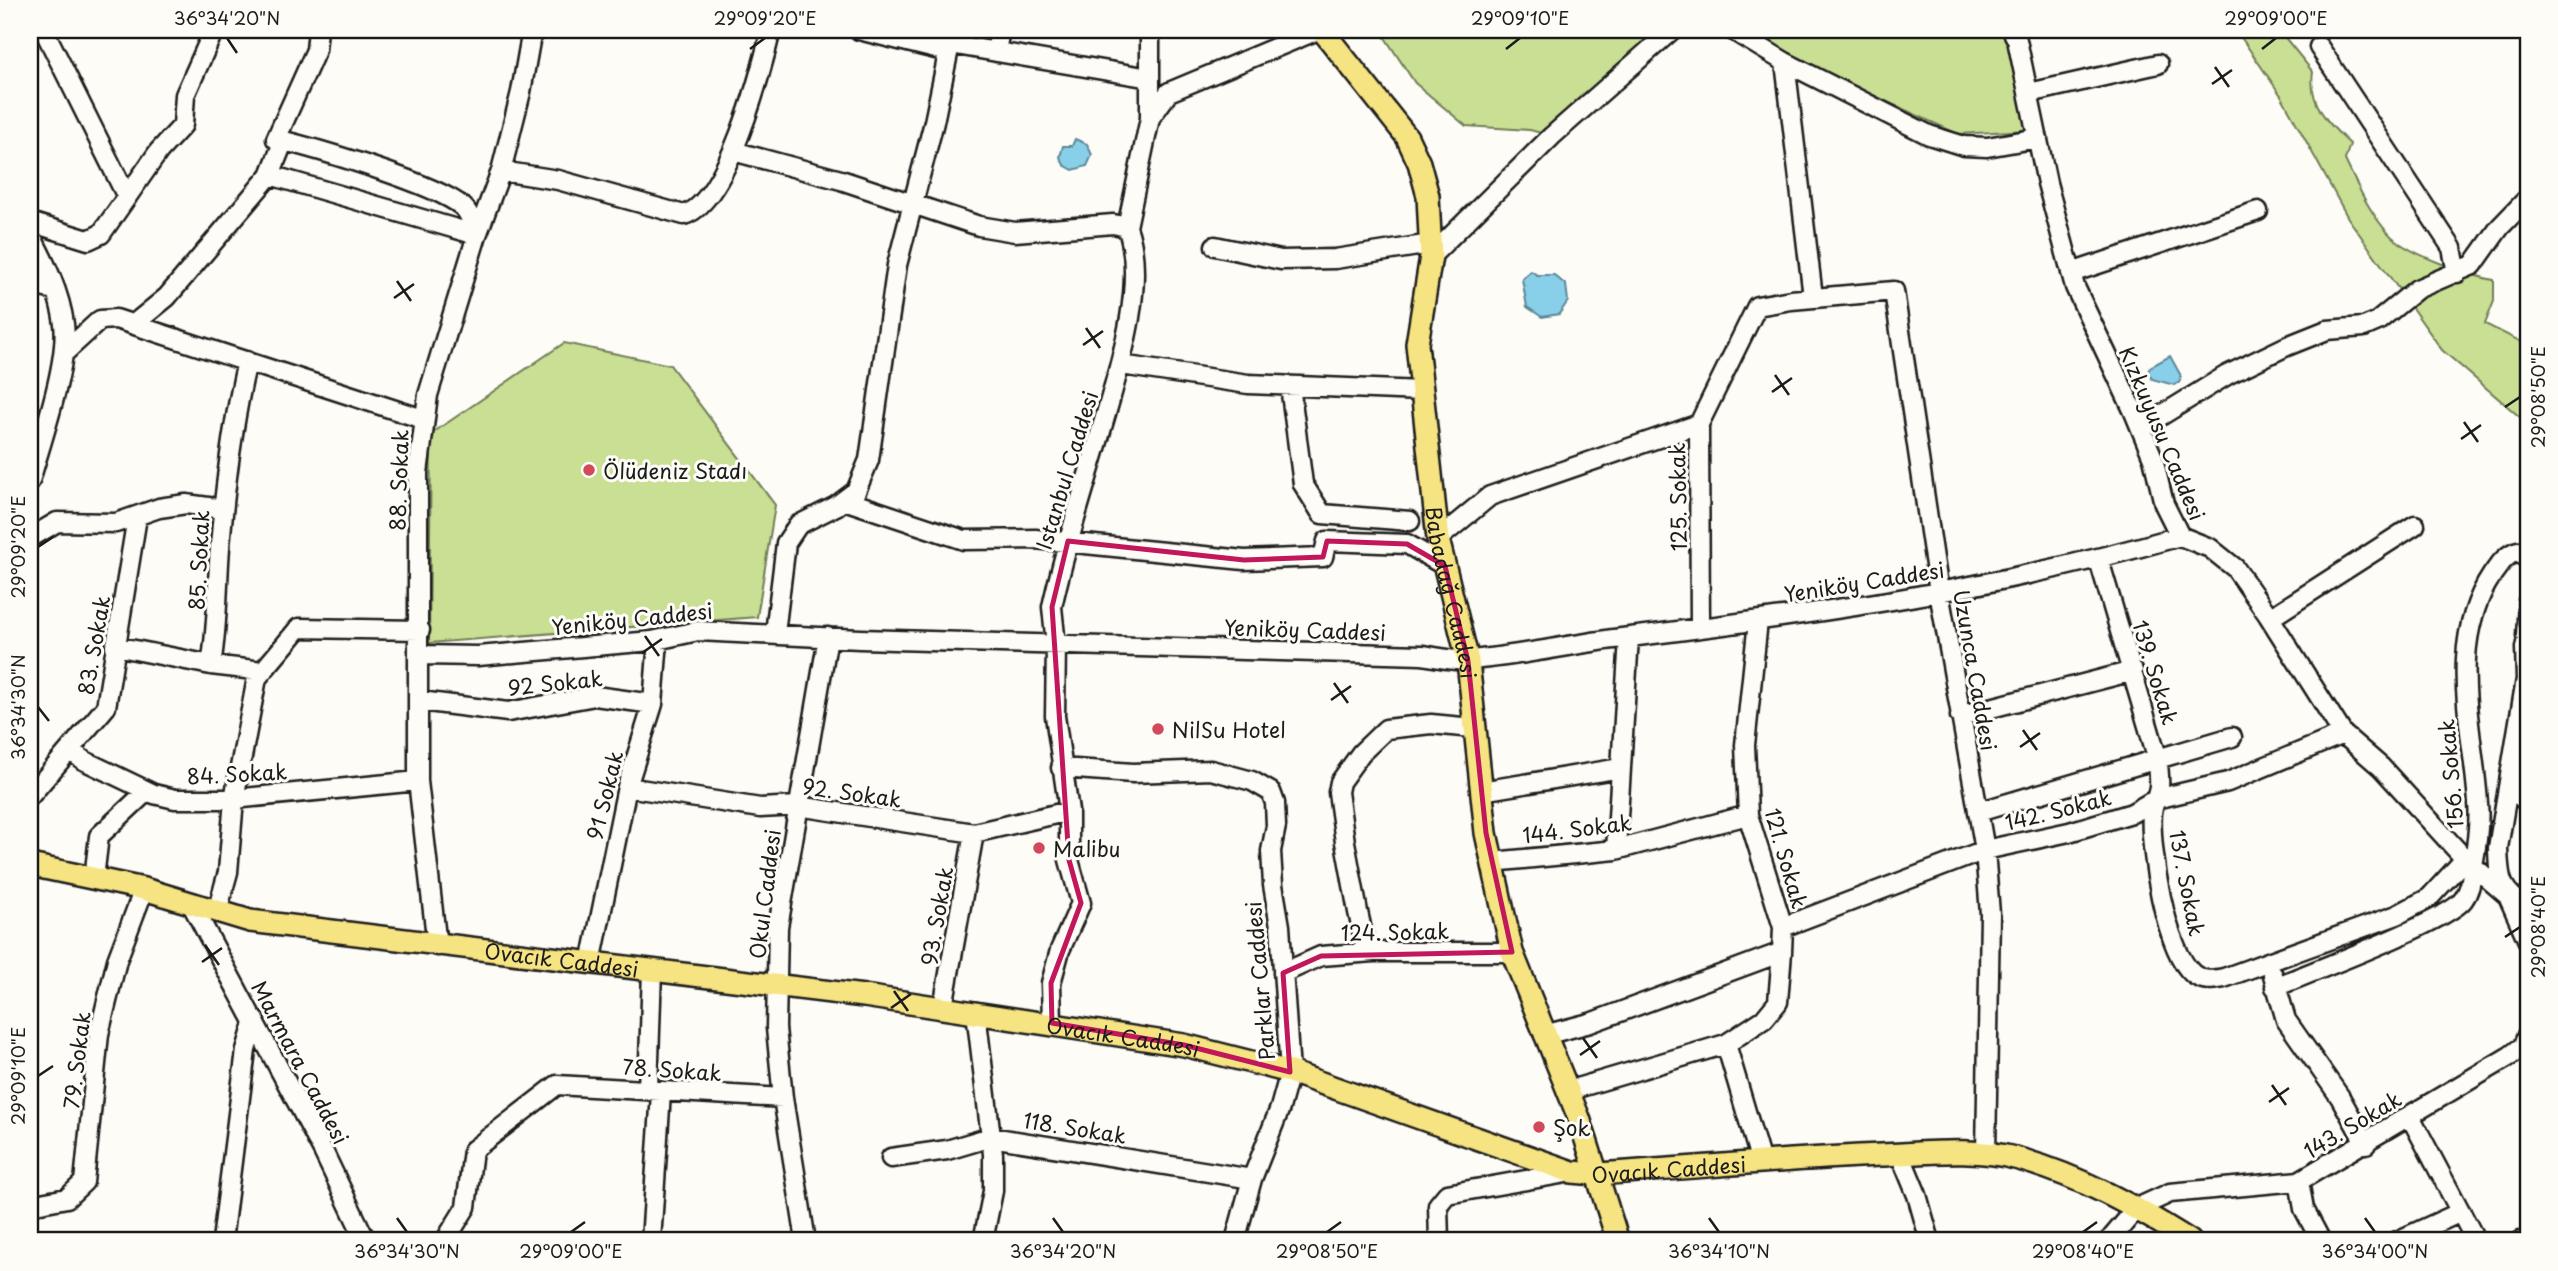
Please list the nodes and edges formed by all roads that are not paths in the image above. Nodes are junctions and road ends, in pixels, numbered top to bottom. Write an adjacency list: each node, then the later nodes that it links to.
1 (44, 30): 26 (street)
2 (214, 30): 26 (street)
3 (318, 30): 22 (street)
4 (532, 30): 24 (street, 88. Sokak)
5 (771, 30): 23 (street)
6 (859, 30): 13 (street)
7 (1000, 30): 15 (street)
8 (1320, 30): 20 (street, Istanbul Caddesi); 35 (main road, Babadağ Caddesi)
9 (1672, 30): 35 (street)
10 (1732, 30): 16 (street)
11 (2012, 30): 19 (street, Kızkuyusu Caddesi)
12 (1150, 36): 18 (street)
13 (949, 42): 15 (street); 28 (street)
14 (2319, 47): 37 (street)
15 (996, 52): 18 (street)
16 (1785, 62): 21 (street); 41 (street)
17 (2158, 64): 19 (street)
18 (1150, 78): 20 (street)
19 (2029, 93): 21 (street, Kızkuyusu Caddesi)
20 (1150, 118): 31 (street, Istanbul Caddesi)
21 (2038, 138): 36 (street, Kızkuyusu Caddesi)
22 (284, 141): 25 (street); 33 (street)
23 (733, 151): 24 (street); 28 (street)
24 (501, 171): 33 (street, 88. Sokak)
25 (270, 175): 33 (street); 42 (street)
26 (127, 197): 30 (street)
27 (2527, 199): 37 (street)
28 (911, 203): 31 (street); 52 (street)
29 (2258, 211): 36 (street)
30 (30, 222)
31 (1127, 227): 45 (street, Istanbul Caddesi)
32 (30, 234): 39 (street)
33 (477, 236): 48 (street, 88. Sokak)
34 (1215, 246): 35 (street)
35 (1431, 250): 47 (main road, Babadağ Caddesi)
36 (2071, 273): 50 (street, Kızkuyusu Caddesi)
37 (2457, 273): 50 (street)
38 (30, 285): 39 (street)
39 (55, 290): 43 (street)
40 (1894, 291): 41 (street, 125. Sokak); 64 (street, Uzunca Caddesi)
41 (1813, 297): 49 (street, 125. Sokak)
42 (134, 324): 43 (street); 44 (street)
43 (64, 353): 51 (street)
44 (247, 360): 48 (street); 53 (street, 85. Sokak)
45 (1121, 365): 46 (street); 60 (street, Istanbul Caddesi)
46 (1290, 386): 47 (street); 55 (street)
47 (1422, 391): 59 (main road, Babadağ Caddesi)
48 (423, 419): 69 (street, 88. Sokak)
49 (1699, 424): 59 (street); 68 (street, 125. Sokak)
50 (2141, 428): 57 (street, Kızkuyusu Caddesi)
51 (30, 481)
52 (844, 500): 60 (street); 70 (street)
53 (223, 509): 54 (street); 79 (street, 85. Sokak)
54 (137, 517): 58 (street); 76 (street, 83. Sokak)
55 (1410, 521)
56 (2415, 526): 66 (street)
57 (2180, 536): 61 (street, Yeniköy Caddesi); 66 (street, Kızkuyusu Caddesi)
58 (30, 538)
59 (1438, 539): 63 (main road, Babadağ Caddesi)
60 (1068, 541): 63 (street); 75 (street, Istanbul Caddesi)
61 (2099, 559): 64 (street, Yeniköy Caddesi); 81 (street, 139. Sokak)
62 (2528, 560): 111 (street, 156. Sokak)
63 (1445, 566): 78 (main road, Babadağ Caddesi)
64 (1939, 593): 67 (street, Yeniköy Caddesi); 85 (street, Uzunca Caddesi)
65 (2528, 601): 71 (street)
66 (2270, 618): 87 (street, Kızkuyusu Caddesi)
67 (1758, 621): 68 (street, Yeniköy Caddesi); 106 (street, 121. Sokak)
68 (1700, 628): 73 (street, Yeniköy Caddesi)
69 (420, 630): 77 (street, 88. Sokak); 80 (street)
70 (775, 633): 72 (street, Yeniköy Caddesi); 74 (street, Yeniköy Caddesi)
71 (2527, 635): 83 (street)
72 (828, 637): 75 (street, Yeniköy Caddesi); 103 (street, Okul Caddesi)
73 (1629, 637): 78 (street, Yeniköy Caddesi); 92 (street)
74 (658, 640): 77 (street, Yeniköy Caddesi); 84 (street, 91 Sokak)
75 (1056, 645): 78 (street, Yeniköy Caddesi); 91 (street, Istanbul Caddesi)
76 (115, 646): 79 (street); 89 (street, 83. Sokak)
77 (420, 655): 82 (street, 88. Sokak)
78 (1468, 661): 86 (main road, Babadağ Caddesi)
79 (211, 665): 80 (street)
80 (263, 671): 100 (street)
81 (2133, 671): 85 (street); 90 (street, 139. Sokak)
82 (419, 701): 84 (street, 92 Sokak); 93 (street, 88. Sokak)
83 (2525, 701): 95 (street)
84 (653, 704): 96 (street, 91 Sokak)
85 (1961, 716): 105 (street, Uzunca Caddesi)
86 (1472, 728): 98 (main road, Babadağ Caddesi); 122 (street)
87 (2343, 734): 101 (street, 142. Sokak); 111 (street, Kızkuyusu Caddesi)
88 (2232, 737): 90 (street)
89 (70, 750): 97 (street, 84. Sokak); 99 (street, 83. Sokak)
90 (2158, 760): 101 (street, 139. Sokak); 105 (street)
91 (1061, 768): 104 (street, Istanbul Caddesi); 128 (street, Parklar Caddesi)
92 (1621, 768): 98 (street); 108 (street)
93 (418, 781): 100 (street, 84. Sokak); 121 (street, 88. Sokak)
94 (2528, 784): 95 (street)
95 (2509, 786): 102 (street); 115 (street)
96 (627, 787): 103 (street, 92. Sokak); 126 (street, 91 Sokak)
97 (147, 791): 100 (street, 84. Sokak); 113 (street)
98 (1481, 791): 110 (main road, Babadağ Caddesi)
99 (30, 796)
100 (234, 799): 118 (street)
101 (2156, 799): 109 (street, 142. Sokak); 125 (street, 137. Sokak)
102 (2528, 803)
103 (798, 806): 107 (street, 92. Sokak); 129 (street, Okul Caddesi)
104 (1069, 811): 107 (street, 92. Sokak); 134 (street, Istanbul Caddesi)
105 (1978, 812): 109 (street, Uzunca Caddesi)
106 (1748, 815): 108 (street, 144. Sokak); 119 (street, 121. Sokak)
107 (974, 833): 131 (street, 93. Sokak)
108 (1616, 850): 110 (street, 144. Sokak)
109 (1985, 850): 119 (street, 142. Sokak); 146 (street, Uzunca Caddesi)
110 (1492, 862): 124 (main road, Babadağ Caddesi)
111 (2469, 863): 115 (street, Kızkuyusu Caddesi); 125 (street); 130 (street, 156. Sokak)
112 (30, 865): 113 (main road, Ovacık Caddesi)
113 (94, 878): 114 (main road, Ovacık Caddesi)
114 (144, 889): 116 (main road, Ovacık Caddesi); 153 (street, 79. Sokak)
115 (2508, 895): 117 (street); 120 (street, Kızkuyusu Caddesi)
116 (192, 905): 118 (main road, Ovacık Caddesi); 133 (street, Marmara Caddesi)
117 (2528, 908)
118 (218, 912): 121 (main road, Ovacık Caddesi)
119 (1783, 927): 123 (street, 121. Sokak)
120 (2528, 941)
121 (438, 946): 126 (main road, Ovacık Caddesi)
122 (1374, 952): 124 (street, 124. Sokak); 128 (street, 124. Sokak)
123 (1782, 952): 135 (street); 137 (street, 121. Sokak)
124 (1512, 953): 135 (main road, Babadağ Caddesi)
125 (2269, 962): 130 (street)
126 (591, 963): 127 (main road, Ovacık Caddesi)
127 (652, 970): 129 (main road, Ovacık Caddesi); 139 (street)
128 (1283, 973): 138 (street, Parklar Caddesi)
129 (777, 985): 131 (main road, Ovacık Caddesi); 141 (street, Okul Caddesi)
130 (2275, 987): 144 (street)
131 (943, 1007): 132 (main road, Ovacık Caddesi)
132 (976, 1012): 134 (main road, Ovacık Caddesi); 143 (street)
133 (255, 1020): 157 (street); 158 (street, Marmara Caddesi)
134 (1052, 1023): 138 (main road, Ovacık Caddesi)
135 (1544, 1035): 140 (main road, Babadağ Caddesi)
136 (2528, 1035): 142 (street, 143. Sokak)
137 (1726, 1044): 140 (street, 121. Sokak); 148 (street)
138 (1290, 1072): 149 (main road, Ovacık Caddesi); 151 (street, Parklar Caddesi)
139 (655, 1091): 141 (street, 78. Sokak); 159 (street, 78. Sokak); 160 (street)
140 (1567, 1091): 150 (main road, Babadağ Caddesi)
141 (783, 1098): 161 (street, Okul Caddesi)
142 (2410, 1116): 144 (street, 143. Sokak); 155 (street)
143 (991, 1137): 147 (street, 118. Sokak); 151 (street, 118. Sokak); 162 (street)
144 (2366, 1144): 152 (street, 143. Sokak)
145 (1900, 1154): 146 (main road, Ovacık Caddesi); 148 (main road, Ovacık Caddesi); 166 (street)
146 (1986, 1154): 154 (main road, Ovacık Caddesi)
147 (891, 1158)
148 (1761, 1162): 150 (main road, Ovacık Caddesi)
149 (1572, 1172): 150 (main road, Ovacık Caddesi); 164 (street)
150 (1596, 1174): 165 (main road, Babadağ Caddesi)
151 (1252, 1179): 163 (street, Parklar Caddesi)
152 (2299, 1181): 154 (street, 143. Sokak); 169 (street)
153 (30, 1205)
154 (2137, 1208): 167 (street); 168 (main road, Ovacık Caddesi)
155 (2461, 1212): 170 (street); 171 (street)
156 (2528, 1240): 172 (street)
157 (222, 1241)
158 (366, 1241)
159 (445, 1241)
160 (651, 1241)
161 (806, 1241)
162 (983, 1241)
163 (1235, 1241)
164 (1439, 1241)
165 (1618, 1241)
166 (1930, 1241)
167 (2109, 1241)
168 (2190, 1241)
169 (2321, 1241)
170 (2397, 1241)
171 (2476, 1241)
172 (2521, 1241)

